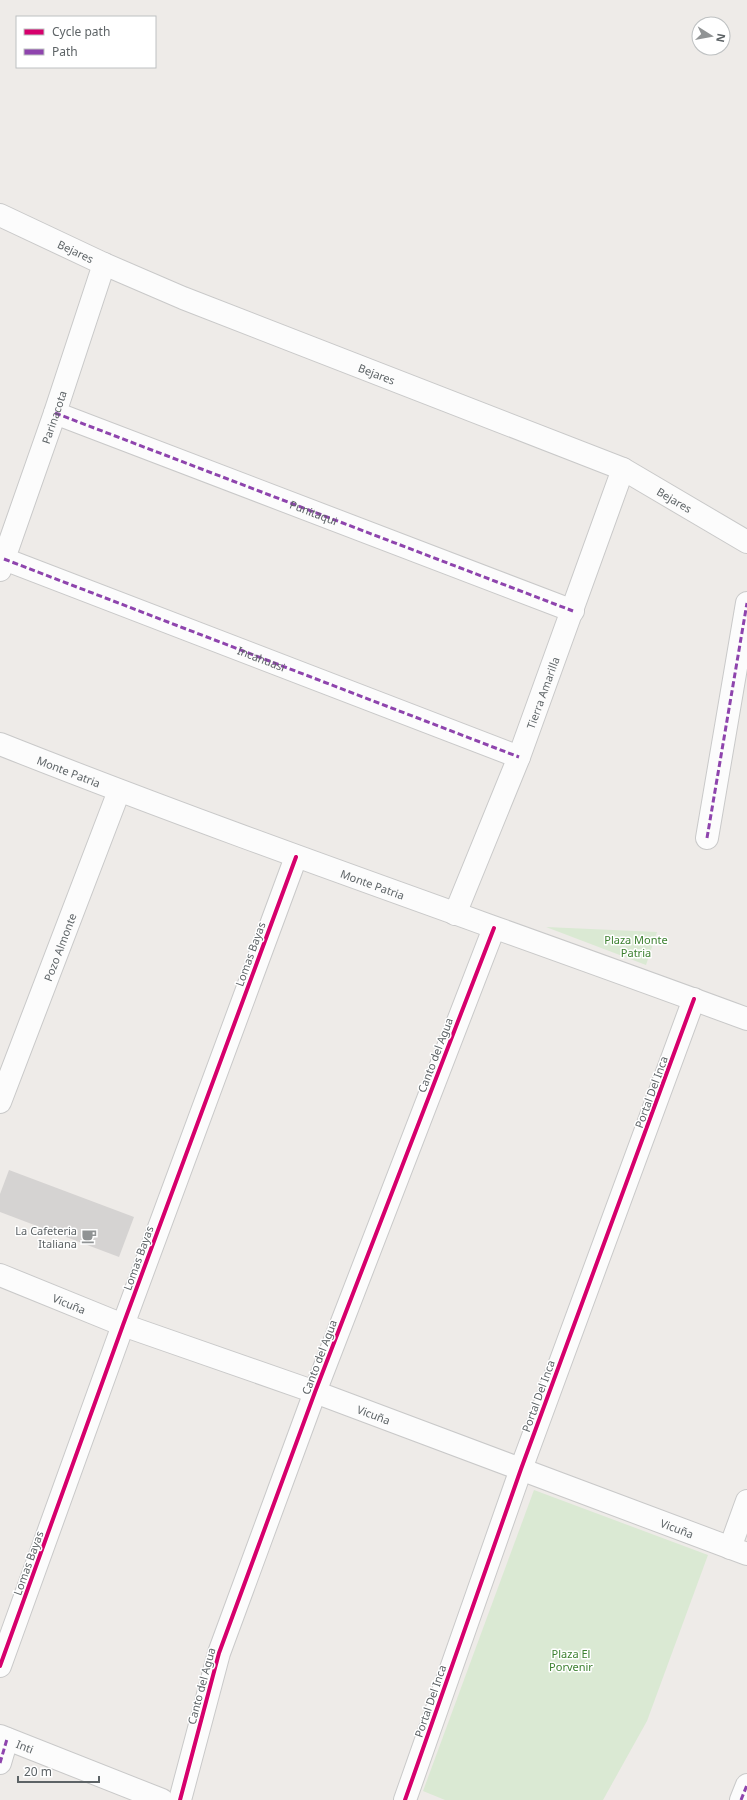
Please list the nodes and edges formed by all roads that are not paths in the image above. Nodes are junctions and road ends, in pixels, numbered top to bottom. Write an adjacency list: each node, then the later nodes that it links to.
1 (0, 215): 2 (street, Bejares)
2 (104, 264): 3 (street, Parinacota); 4 (street, Bejares)
3 (55, 413): 6 (street, Parinacota); 8 (street, Punitaqui)
4 (623, 469): 5 (street, Bejares); 8 (street, Tierra Amarilla)
5 (747, 542)
6 (2, 565): 10 (street, Incahuasi)
7 (747, 603): 12 (street)
8 (573, 611): 10 (street, Tierra Amarilla)
9 (0, 744): 11 (street, Monte Patria)
10 (519, 757): 14 (street, Tierra Amarilla)
11 (119, 791): 13 (street, Monte Patria); 18 (street, Pozo Almonte)
12 (707, 838)
13 (296, 857): 14 (street, Monte Patria); 20 (street, Lomas Bayas)
14 (455, 914): 15 (street, Monte Patria)
15 (494, 928): 16 (street, Monte Patria); 21 (street, Canto del Agua)
16 (694, 999): 17 (street, Monte Patria); 22 (street, Portal Del Inca)
17 (747, 1019)
18 (0, 1102)
19 (0, 1275): 20 (street, Vicuña)
20 (123, 1325): 21 (street, Vicuña); 25 (street, Lomas Bayas)
21 (315, 1392): 22 (street, Vicuña); 30 (street, Canto del Agua)
22 (521, 1469): 24 (street, Vicuña); 31 (street, Portal Del Inca)
23 (747, 1501): 24 (street)
24 (738, 1551)
25 (0, 1666)
26 (3, 1738): 27 (street); 29 (street, Inti)
27 (0, 1763)
28 (747, 1785): 32 (street)
29 (162, 1800)
30 (180, 1800)
31 (405, 1800)
32 (741, 1800)

